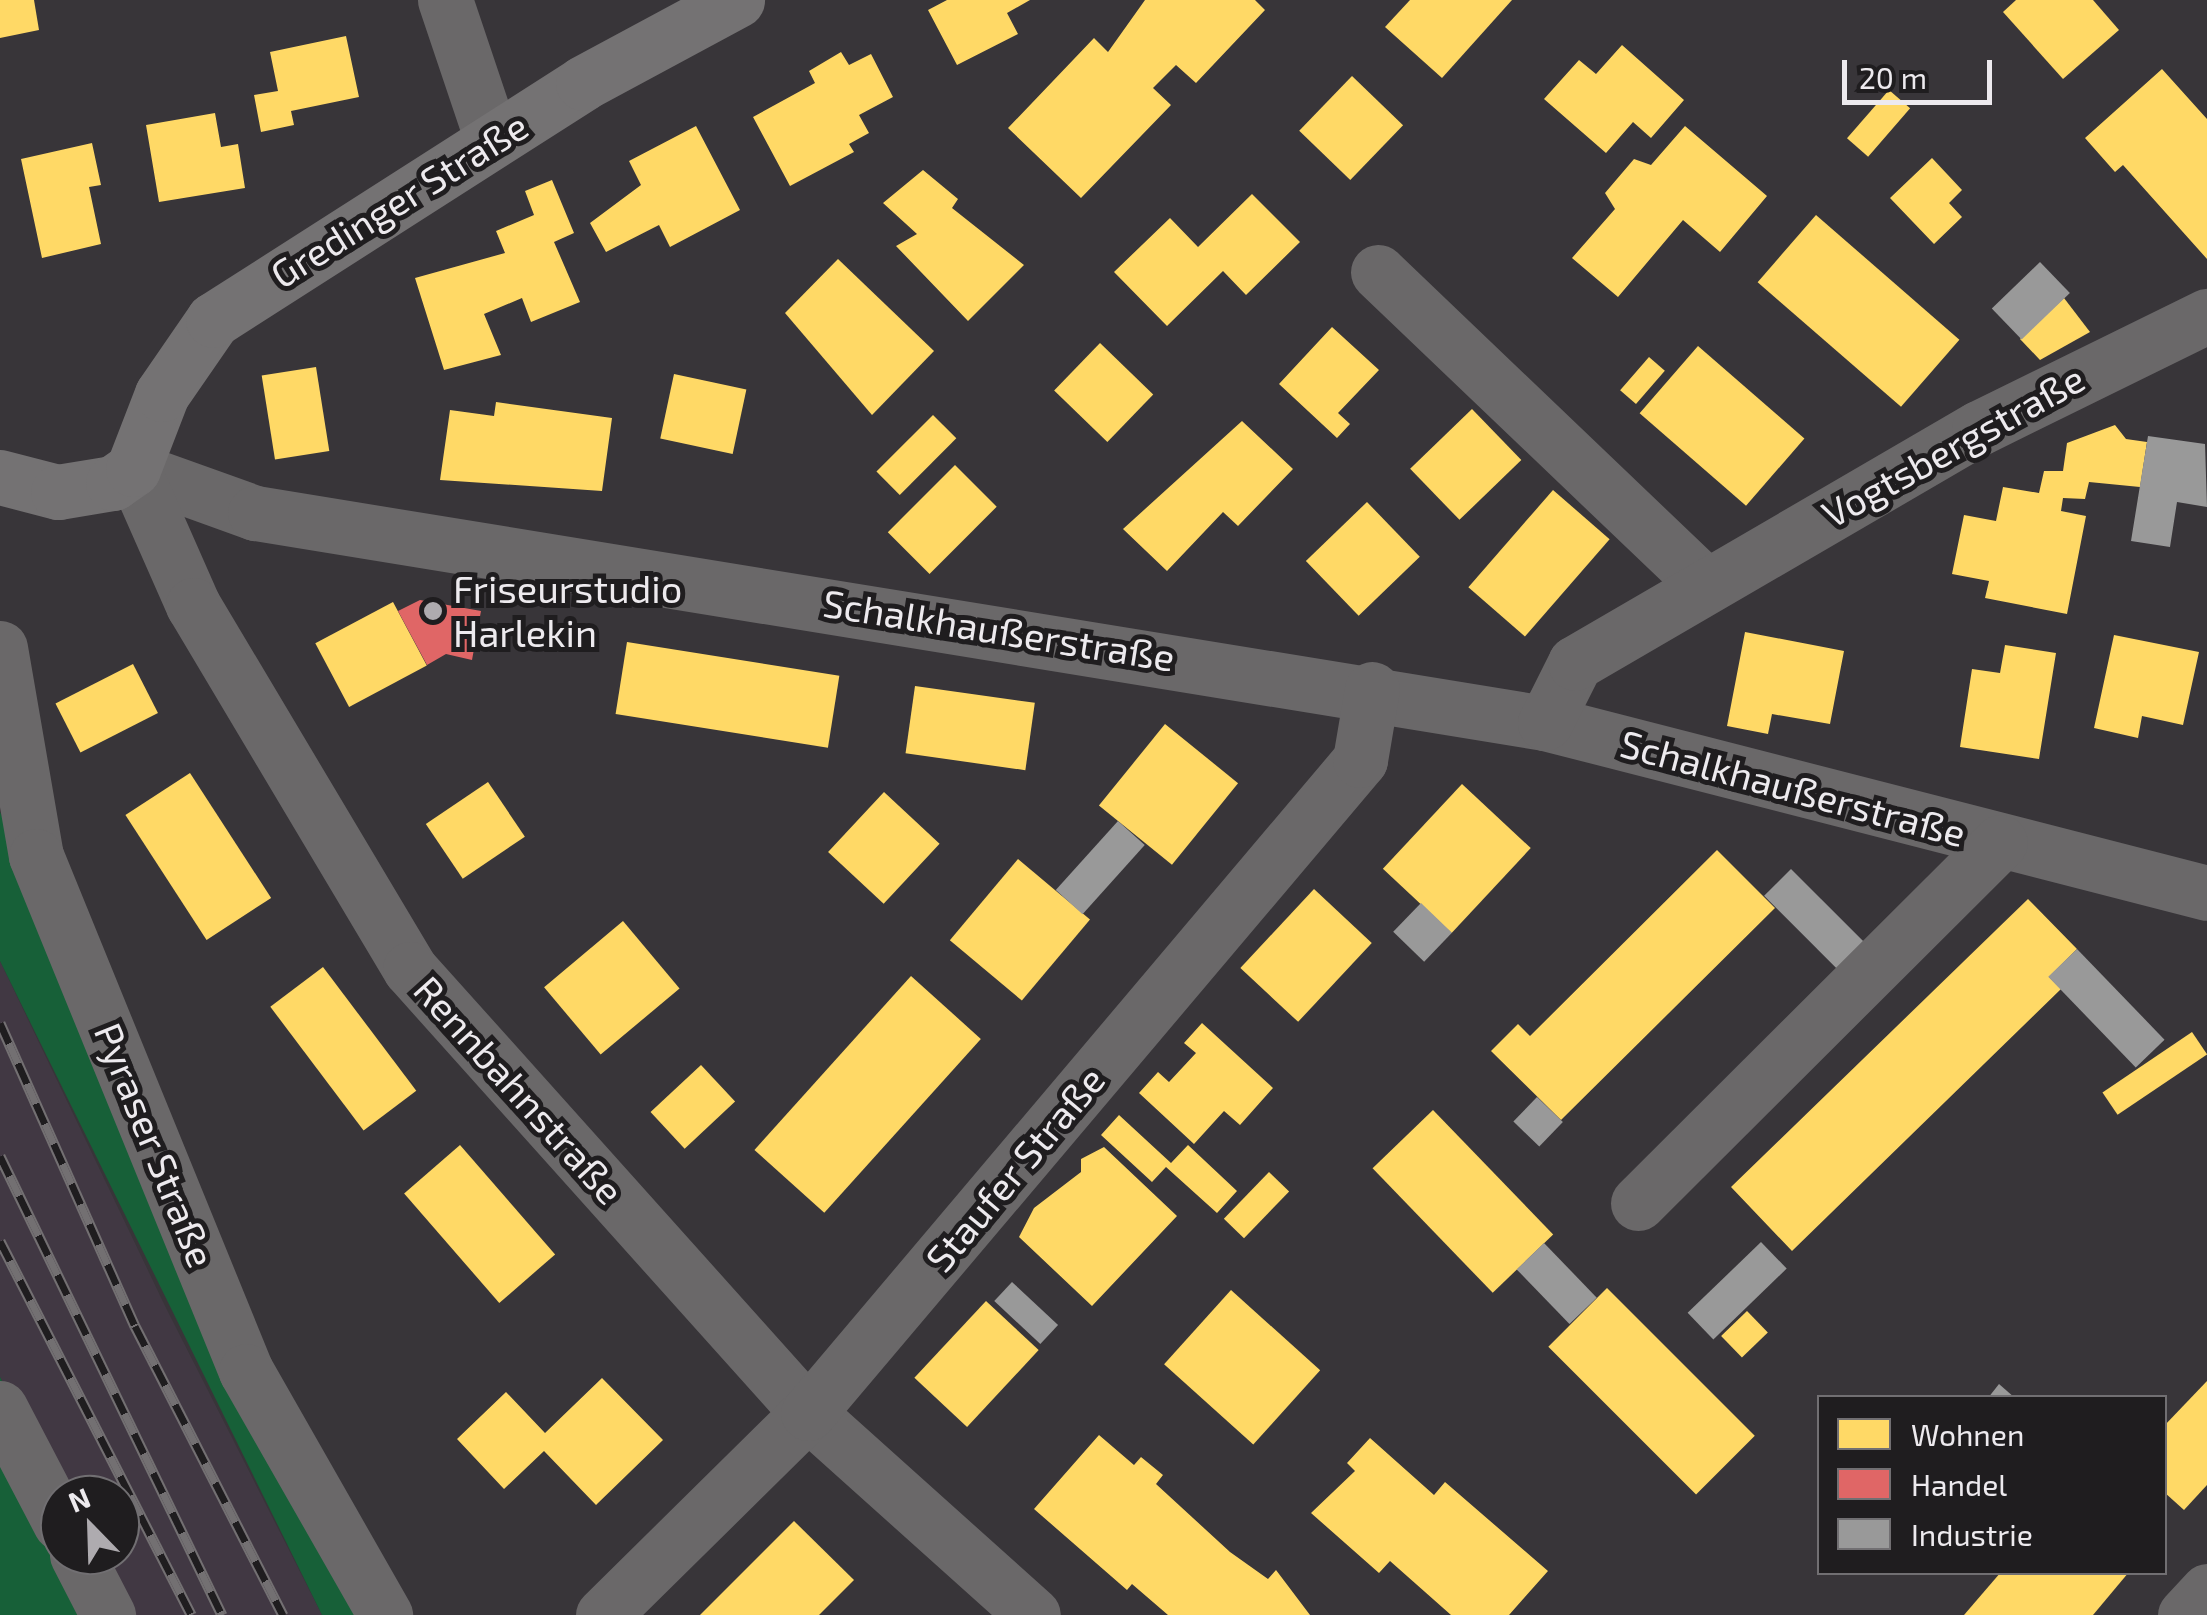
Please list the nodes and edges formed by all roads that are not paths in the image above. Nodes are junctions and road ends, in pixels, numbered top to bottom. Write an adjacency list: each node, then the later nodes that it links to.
1 (445, 0): 3 (street)
2 (738, 0): 3 (main road, Gredinger Straße)
3 (492, 140): 6 (main road, Gredinger Straße)
4 (1378, 272): 8 (street)
5 (2207, 316): 8 (street, Vogtsbergstraße)
6 (133, 470): 7 (main road); 10 (street, Schalkhaußerstraße); 16 (street, Rennbahnstraße)
7 (0, 477)
8 (1705, 585): 11 (street, Vogtsbergstraße)
9 (0, 648): 21 (street, Pyraser Straße)
10 (1372, 689): 11 (street, Schalkhaußerstraße); 16 (street, Staufer Straße)
11 (1545, 723): 12 (street, Schalkhaußerstraße)
12 (2000, 842): 13 (street, Schalkhaußerstraße); 14 (street, Schalkhaußerstraße)
13 (2207, 893)
14 (1638, 1204)
15 (0, 1408): 17 (street)
16 (808, 1413): 22 (street, Staufer Straße); 23 (street, Rennbahnstraße)
17 (40, 1484)
18 (87, 1575): 20 (street)
19 (2207, 1591): 24 (street)
20 (108, 1615)
21 (385, 1615)
22 (604, 1615)
23 (1033, 1615)
24 (2185, 1615)

